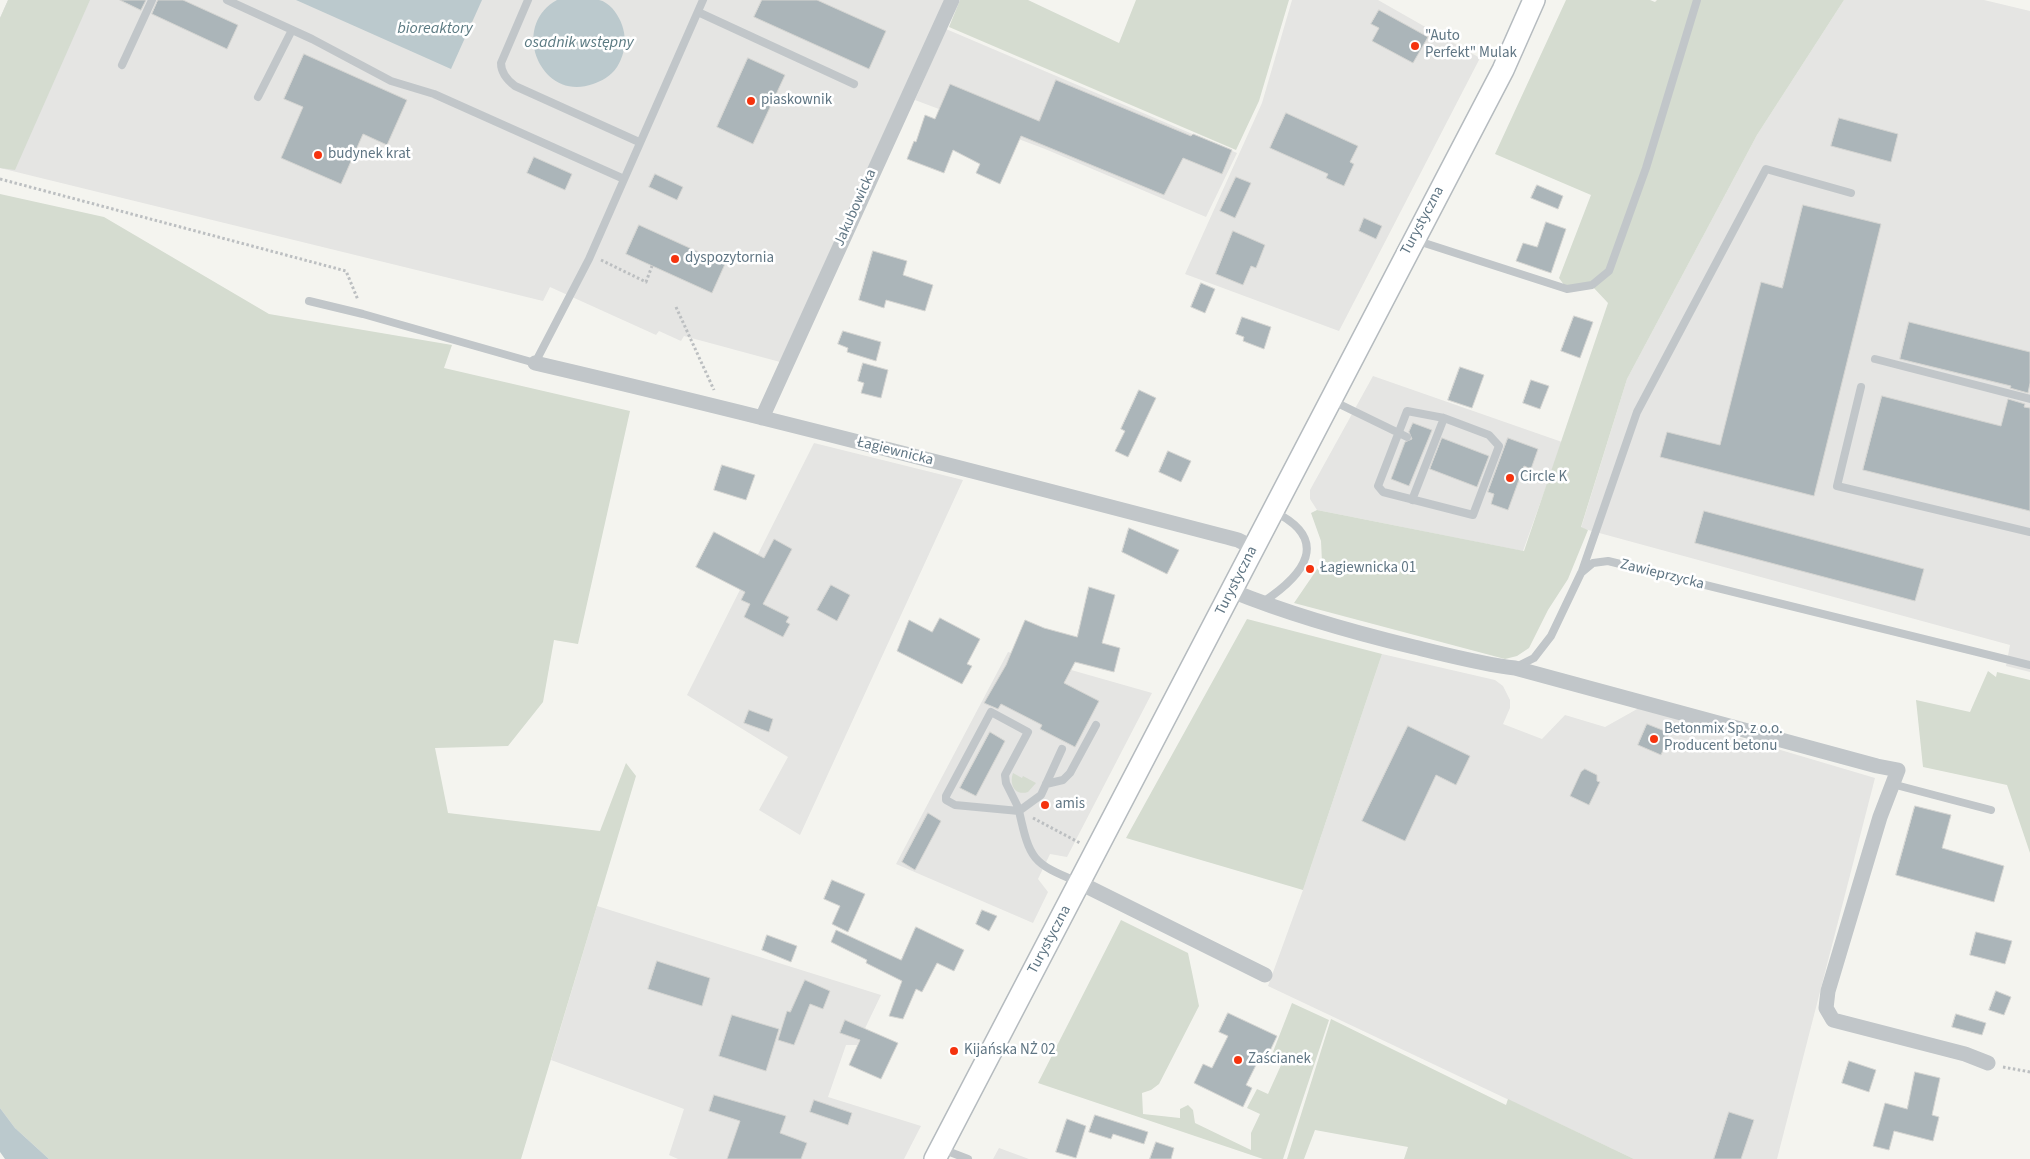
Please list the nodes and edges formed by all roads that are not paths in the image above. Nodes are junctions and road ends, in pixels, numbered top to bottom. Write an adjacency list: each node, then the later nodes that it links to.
1 (152, 0): 11 (lane)
2 (227, 0): 8 (lane)
3 (528, 0): 14 (lane)
4 (703, 0): 9 (lane)
5 (952, 0): 24 (street, Jakubowicka)
6 (1534, 0): 17 (main road, Turystyczna)
7 (1697, 0): 17 (lane)
8 (239, 2): 10 (lane)
9 (698, 12): 12 (lane); 14 (lane)
10 (292, 30): 13 (lane); 15 (lane)
11 (122, 66)
12 (854, 84)
13 (258, 97)
14 (639, 142): 15 (lane)
15 (624, 178): 20 (lane)
16 (1851, 193): 34 (lane)
17 (1414, 239): 22 (main road, Turystyczna)
18 (309, 301): 20 (lane)
19 (1875, 359): 23 (lane)
20 (535, 363): 24 (street, Łagiewnicka)
21 (1861, 387): 32 (lane)
22 (1330, 399): 26 (lane); 31 (main road, Turystyczna)
23 (2030, 399)
24 (762, 418): 33 (street, Łagiewnicka)
25 (1444, 418): 26 (lane); 30 (lane); 30 (lane)
26 (1399, 434): 27 (lane); 28 (lane)
27 (1407, 437)
28 (1390, 456): 29 (lane); 30 (lane)
29 (1398, 460)
30 (1412, 500)
31 (1272, 510): 33 (main road, Turystyczna); 36 (lane)
32 (2030, 532)
33 (1254, 548): 35 (main road, Turystyczna)
34 (1582, 573): 37 (lane, Zawieprzycka); 38 (lane)
35 (1232, 591): 36 (street); 45 (main road, Turystyczna)
36 (1261, 603): 38 (street)
37 (2030, 665)
38 (1515, 668): 42 (street)
39 (1096, 725): 41 (lane)
40 (1062, 749): 41 (lane)
41 (1046, 784): 43 (lane)
42 (1892, 784): 44 (lane); 47 (street)
43 (1019, 810): 43 (lane); 45 (lane)
44 (1991, 810)
45 (1080, 883): 46 (street); 48 (main road, Turystyczna)
46 (1266, 975)
47 (1988, 1063)
48 (938, 1154): 49 (lane)
49 (968, 1159)

